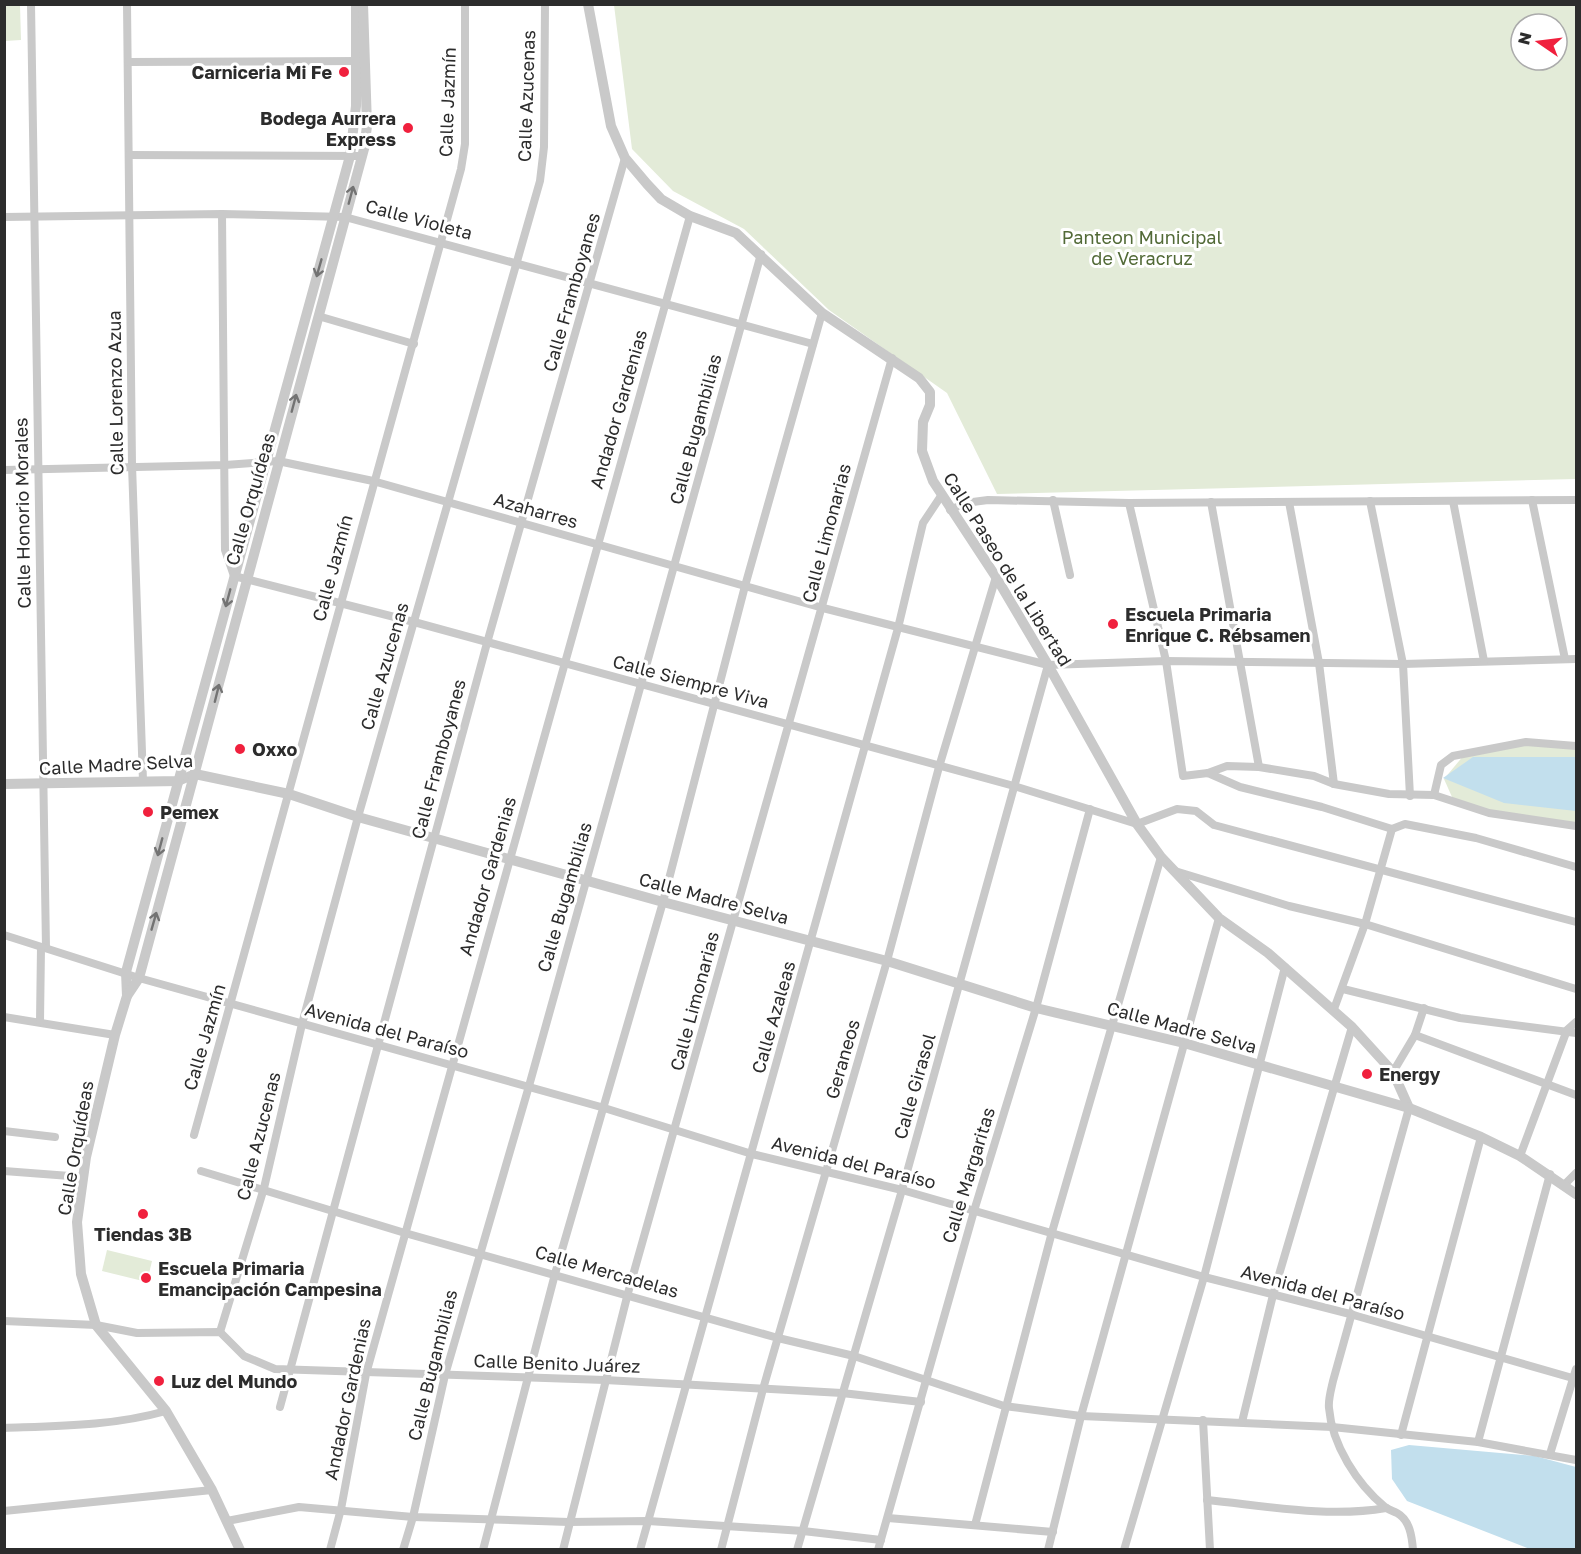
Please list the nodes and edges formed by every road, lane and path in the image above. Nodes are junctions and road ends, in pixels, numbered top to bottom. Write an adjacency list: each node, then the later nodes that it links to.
1 (31, 4): 16 (street, Calle Honorio Morales)
2 (127, 4): 9 (street, Calle Lorenzo Azua)
3 (356, 4): 8 (street, Calle Orquídeas)
4 (363, 4): 8 (street, Calle Orquídeas)
5 (465, 4): 21 (street, Calle Jazmín)
6 (545, 4): 23 (street, Calle Azucenas)
7 (588, 4): 13 (street, Calle Paseo de la Libertad)
8 (361, 61): 9 (street); 11 (street, Calle Orquídeas); 12 (street, Calle Orquídeas)
9 (129, 62): 10 (street, Calle Lorenzo Azua)
10 (129, 155): 11 (street); 15 (street, Calle Lorenzo Azua)
11 (350, 156): 12 (street); 17 (street, Calle Orquídeas)
12 (362, 156): 20 (street, Calle Orquídeas, one-way to 12)
13 (625, 158): 18 (street, Calle Paseo de la Libertad); 24 (street, Calle Framboyanes)
14 (222, 214): 15 (street, Calle Violeta); 17 (street, Calle Violeta); 35 (street)
15 (128, 215): 16 (street, Calle Violeta); 34 (street, Calle Lorenzo Azua)
16 (34, 216): 19 (street, Calle Violeta); 36 (street, Calle Honorio Morales)
17 (333, 216): 20 (street, Calle Violeta); 33 (street, Calle Orquídeas, one-way to 33)
18 (690, 216): 22 (street, Calle Paseo de la Libertad); 25 (street, Andador Gardenias)
19 (4, 217)
20 (345, 217): 21 (street, Calle Violeta); 27 (street, Calle Orquídeas)
21 (441, 242): 23 (street, Calle Violeta); 29 (street, Calle Jazmín)
22 (761, 254): 26 (street, Calle Paseo de la Libertad); 28 (street, Calle Bugambilias)
23 (517, 263): 24 (street, Calle Violeta); 43 (street, Calle Azucenas)
24 (591, 284): 25 (street, Calle Violeta); 50 (street, Calle Framboyanes)
25 (665, 304): 28 (street, Calle Violeta); 51 (street, Andador Gardenias)
26 (822, 313): 30 (street); 31 (street, Calle Paseo de la Libertad)
27 (318, 316): 29 (street); 32 (street, Calle Orquídeas, one-way to 27)
28 (741, 325): 30 (street, Calle Violeta); 52 (street, Calle Bugambilias)
29 (414, 344): 38 (street, Calle Jazmín)
30 (813, 344): 56 (street)
31 (892, 358): 39 (street, Calle Paseo de la Libertad); 58 (street, Calle Limonarias)
32 (278, 461): 33 (street, Azaharres); 38 (street, Azaharres); 54 (street, Calle Orquídeas)
33 (265, 464): 35 (street, Azaharres); 54 (street, Calle Orquídeas)
34 (132, 465): 35 (street, Azaharres); 36 (street, Azaharres); 83 (street, Calle Lorenzo Azua)
35 (225, 465): 54 (street)
36 (38, 469): 37 (street, Azaharres); 87 (street, Calle Honorio Morales)
37 (4, 470)
38 (373, 481): 43 (street, Azaharres); 57 (street, Calle Jazmín)
39 (941, 496): 49 (street, Calle Paseo de la Libertad); 60 (street, Calle Azaleas)
40 (1053, 500): 46 (street); 49 (street); 53 (street)
41 (1532, 500): 42 (street); 45 (street); 63 (street)
42 (1576, 500)
43 (448, 501): 50 (street, Azaharres); 59 (street, Calle Azucenas)
44 (1370, 501): 45 (street); 48 (street); 69 (street)
45 (1453, 501): 66 (street)
46 (1129, 502): 47 (street); 65 (street)
47 (1211, 502): 48 (street); 67 (street)
48 (1289, 502): 68 (street)
49 (950, 510): 55 (street, Calle Paseo de la Libertad)
50 (522, 523): 51 (street, Azaharres); 61 (street, Calle Framboyanes)
51 (597, 545): 52 (street, Azaharres); 70 (street, Andador Gardenias)
52 (675, 566): 56 (street, Azaharres); 72 (street, Calle Bugambilias)
53 (1070, 575)
54 (240, 577): 57 (street, Calle Siempre Viva); 74 (street, Calle Orquídeas, one-way to 74); 75 (street, Calle Orquídeas, one-way to 54)
55 (996, 577): 62 (street, Geraneos); 71 (street, Calle Paseo de la Libertad)
56 (745, 586): 58 (street, Azaharres); 73 (street)
57 (340, 603): 59 (street, Calle Siempre Viva); 89 (street, Calle Jazmín)
58 (823, 608): 60 (street, Azaharres); 76 (street, Calle Limonarias)
59 (414, 622): 61 (street, Calle Siempre Viva); 93 (street, Calle Azucenas)
60 (898, 628): 62 (street, Azaharres); 78 (street, Calle Azaleas)
61 (487, 643): 70 (street, Calle Siempre Viva); 97 (street, Calle Framboyanes)
62 (976, 647): 71 (street, Azaharres); 79 (street, Geraneos)
63 (1564, 659): 64 (street, Azaharres); 66 (street, Azaharres)
64 (1576, 659)
65 (1166, 661): 67 (street, Azaharres); 71 (street, Azaharres); 81 (street)
66 (1484, 661): 69 (street, Azaharres)
67 (1241, 662): 68 (street, Azaharres); 80 (street)
68 (1319, 663): 69 (street, Azaharres); 86 (street)
69 (1403, 663): 91 (street)
70 (566, 665): 72 (street, Calle Siempre Viva); 99 (street, Andador Gardenias)
71 (1048, 665): 88 (street, Calle Girasol); 94 (street, Calle Paseo de la Libertad)
72 (640, 685): 73 (street, Calle Siempre Viva); 103 (street, Calle Bugambilias)
73 (714, 705): 76 (street, Calle Siempre Viva); 104 (street)
74 (196, 716): 75 (street); 84 (street, Calle Orquídeas)
75 (210, 720): 82 (street, Calle Orquídeas)
76 (790, 724): 78 (street, Calle Siempre Viva); 106 (street, Calle Limonarias)
77 (1576, 746): 90 (street)
78 (865, 747): 79 (street, Calle Siempre Viva); 110 (street, Calle Azaleas)
79 (939, 767): 88 (street, Calle Siempre Viva); 112 (street, Geraneos)
80 (1259, 767): 81 (street); 86 (street)
81 (1208, 773): 96 (street)
82 (195, 774): 84 (street, Calle Madre Selva); 89 (street, Calle Madre Selva); 115 (street, Calle Orquídeas, one-way to 82)
83 (144, 781): 84 (street, Calle Madre Selva); 87 (street, Calle Madre Selva)
84 (178, 781): 114 (street, Calle Orquídeas, one-way to 114)
85 (4, 784): 87 (street, Calle Madre Selva)
86 (1334, 784): 91 (street)
87 (43, 785): 111 (street, Calle Honorio Morales)
88 (1014, 786): 92 (street, Calle Siempre Viva); 116 (street, Calle Girasol)
89 (289, 794): 93 (street, Calle Madre Selva); 120 (street, Calle Jazmín)
90 (1434, 795): 91 (street); 95 (street)
91 (1410, 796)
92 (1090, 809): 94 (street, Calle Siempre Viva); 121 (street, Calle Margaritas)
93 (358, 817): 97 (street, Calle Madre Selva); 127 (street, Calle Azucenas)
94 (1137, 824): 98 (street); 102 (street)
95 (1576, 826)
96 (1392, 829): 100 (street); 102 (street)
97 (434, 837): 99 (street, Calle Madre Selva); 135 (street, Calle Framboyanes)
98 (1161, 857): 101 (street); 128 (street)
99 (509, 859): 103 (street, Calle Madre Selva); 136 (street, Andador Gardenias)
100 (1576, 867)
101 (1175, 871): 105 (street); 108 (street)
102 (1381, 871): 107 (street); 108 (street)
103 (585, 880): 104 (street, Calle Madre Selva); 140 (street, Calle Bugambilias)
104 (663, 902): 106 (street, Calle Madre Selva); 143 (street)
105 (1219, 918): 113 (street); 134 (street)
106 (733, 920): 110 (street, Calle Madre Selva); 146 (street, Calle Limonarias)
107 (1576, 922)
108 (1365, 924): 117 (street); 118 (street)
109 (4, 935): 111 (street, Avenida del Paraíso)
110 (812, 941): 112 (street, Calle Madre Selva); 150 (street, Calle Azaleas)
111 (44, 948): 114 (street, Avenida del Paraíso); 125 (street, Calle Honorio Morales)
112 (887, 961): 116 (street, Calle Madre Selva); 154 (street, Geraneos)
113 (1285, 968): 123 (street); 137 (street)
114 (126, 972): 115 (street, Avenida del Paraíso); 119 (street, Calle Orquídeas)
115 (139, 978): 119 (street, Calle Orquídeas); 120 (street, Avenida del Paraíso)
116 (960, 982): 121 (street, Calle Madre Selva); 160 (street, Calle Girasol)
117 (1343, 989): 122 (street); 123 (street)
118 (1576, 989)
119 (127, 996): 132 (street, Calle Orquídeas)
120 (230, 1003): 127 (street, Avenida del Paraíso); 147 (street, Calle Jazmín)
121 (1036, 1008): 128 (street, Calle Madre Selva); 163 (street, Calle Margaritas)
122 (1424, 1008): 130 (street); 133 (street)
123 (1334, 1009): 129 (street)
124 (4, 1017): 125 (street)
125 (40, 1022): 132 (street)
126 (1576, 1022): 130 (street)
127 (302, 1024): 135 (street, Avenida del Paraíso); 159 (street, Calle Azucenas)
128 (1110, 1024): 134 (street, Calle Madre Selva); 164 (street)
129 (1352, 1027): 138 (street); 141 (street)
130 (1567, 1030): 131 (street); 139 (street)
131 (1576, 1033)
132 (115, 1035): 157 (street, Calle Orquídeas)
133 (1415, 1035): 138 (street); 139 (street)
134 (1184, 1043): 137 (street, Calle Madre Selva); 167 (street)
135 (376, 1045): 136 (street, Avenida del Paraíso); 162 (street, Calle Framboyanes)
136 (451, 1065): 140 (street, Avenida del Paraíso); 165 (street, Andador Gardenias)
137 (1257, 1065): 141 (street, Calle Madre Selva); 169 (street)
138 (1393, 1072): 144 (street)
139 (1547, 1084): 142 (street); 151 (street)
140 (529, 1086): 143 (street, Avenida del Paraíso); 166 (street, Calle Bugambilias)
141 (1334, 1086): 144 (street, Calle Madre Selva); 171 (street)
142 (1576, 1095)
143 (602, 1107): 146 (street, Avenida del Paraíso); 168 (street)
144 (1409, 1108): 149 (street, Calle Madre Selva); 172 (street)
145 (4, 1131): 148 (street)
146 (675, 1131): 150 (street, Avenida del Paraíso); 170 (street, Calle Limonarias)
147 (194, 1135)
148 (55, 1137)
149 (1481, 1137): 151 (street, Calle Madre Selva); 178 (street)
150 (752, 1154): 154 (street, Avenida del Paraíso); 173 (street, Calle Azaleas)
151 (1520, 1156): 156 (street, Calle Madre Selva)
152 (4, 1171): 157 (street)
153 (201, 1171): 159 (street, Calle Mercadelas)
154 (827, 1173): 160 (street, Avenida del Paraíso); 177 (street, Geraneos)
155 (1576, 1173): 158 (street)
156 (1550, 1174): 158 (street, Calle Madre Selva); 180 (street)
157 (82, 1177): 175 (street, Calle Orquídeas)
158 (1564, 1185): 161 (street, Calle Madre Selva)
159 (264, 1188): 162 (street, Calle Mercadelas); 176 (street, Calle Azucenas)
160 (902, 1190): 163 (street, Avenida del Paraíso); 179 (street, Calle Girasol)
161 (1576, 1194)
162 (331, 1211): 165 (street, Calle Mercadelas); 182 (street, Calle Framboyanes)
163 (974, 1211): 164 (street, Avenida del Paraíso); 186 (street, Calle Margaritas)
164 (1052, 1232): 167 (street, Avenida del Paraíso); 194 (street)
165 (405, 1233): 166 (street, Calle Mercadelas); 183 (street, Andador Gardenias)
166 (478, 1252): 168 (street, Calle Mercadelas); 184 (street, Calle Bugambilias)
167 (1128, 1256): 169 (street, Avenida del Paraíso); 196 (street)
168 (555, 1274): 170 (street, Calle Mercadelas); 185 (street)
169 (1204, 1277): 171 (street, Avenida del Paraíso); 197 (street)
170 (628, 1293): 173 (street, Calle Mercadelas); 188 (street, Calle Limonarias)
171 (1274, 1294): 172 (street, Avenida del Paraíso); 199 (street)
172 (1350, 1314): 178 (street, Avenida del Paraíso); 200 (street)
173 (706, 1317): 177 (street, Calle Mercadelas); 189 (street, Calle Azaleas)
174 (4, 1321): 175 (street)
175 (96, 1325): 176 (street); 195 (street, Calle Orquídeas)
176 (220, 1332): 182 (street, Calle Benito Juárez)
177 (778, 1338): 179 (street, Calle Mercadelas); 190 (street, Geraneos)
178 (1428, 1338): 180 (street, Avenida del Paraíso); 202 (street)
179 (854, 1356): 186 (street, Calle Mercadelas); 191 (street, Calle Girasol)
180 (1500, 1358): 187 (street, Avenida del Paraíso); 203 (street)
181 (1576, 1369): 187 (street)
182 (288, 1370): 183 (street, Calle Benito Juárez); 193 (street, Calle Framboyanes)
183 (366, 1374): 184 (street, Calle Benito Juárez); 209 (street, Andador Gardenias)
184 (445, 1375): 185 (street, Calle Benito Juárez); 211 (street, Calle Bugambilias)
185 (526, 1378): 188 (street, Calle Benito Juárez); 213 (street)
186 (927, 1379): 192 (street, Calle Margaritas); 194 (street, Calle Mercadelas)
187 (1575, 1379): 204 (street)
188 (605, 1380): 189 (street, Calle Benito Juárez); 216 (street, Calle Limonarias)
189 (685, 1386): 190 (street, Calle Benito Juárez); 215 (street, Calle Azaleas)
190 (764, 1389): 191 (street, Calle Benito Juárez); 217 (street, Geraneos)
191 (842, 1393): 192 (street, Calle Benito Juárez); 219 (street, Calle Girasol)
192 (921, 1402): 212 (street, Calle Margaritas)
193 (279, 1407)
194 (1004, 1407): 196 (street, Calle Mercadelas); 218 (street)
195 (166, 1411): 201 (street); 206 (street, Calle Orquídeas)
196 (1081, 1416): 197 (street, Calle Mercadelas); 220 (street)
197 (1161, 1418): 198 (street, Calle Mercadelas); 232 (street)
198 (1203, 1420): 199 (street); 207 (street)
199 (1242, 1422): 200 (street)
200 (1332, 1426): 202 (street); 208 (street)
201 (4, 1428)
202 (1401, 1435): 203 (street)
203 (1478, 1442): 204 (street)
204 (1550, 1454): 205 (street)
205 (1576, 1460)
206 (212, 1490): 210 (street); 214 (street, Calle Orquídeas)
207 (1207, 1500): 208 (street); 233 (street)
208 (1386, 1508): 234 (street)
209 (341, 1509): 211 (street); 214 (street); 223 (street, Andador Gardenias)
210 (4, 1511)
211 (413, 1517): 213 (street); 224 (street, Calle Bugambilias)
212 (888, 1518): 218 (street); 221 (street, Calle Margaritas)
213 (492, 1519): 216 (street); 225 (street)
214 (227, 1521): 222 (street, Calle Orquídeas)
215 (648, 1521): 216 (street); 217 (street); 227 (street, Calle Azaleas)
216 (569, 1522): 226 (street, Calle Limonarias)
217 (729, 1526): 219 (street); 228 (street, Geraneos)
218 (975, 1526): 220 (street)
219 (803, 1531): 221 (street); 229 (street, Calle Girasol)
220 (1053, 1532): 231 (street)
221 (881, 1540): 230 (street, Calle Margaritas)
222 (240, 1550)
223 (330, 1550)
224 (403, 1550)
225 (483, 1550)
226 (562, 1550)
227 (640, 1550)
228 (721, 1550)
229 (797, 1550)
230 (878, 1550)
231 (1048, 1550)
232 (1124, 1550)
233 (1210, 1550)
234 (1413, 1550)

